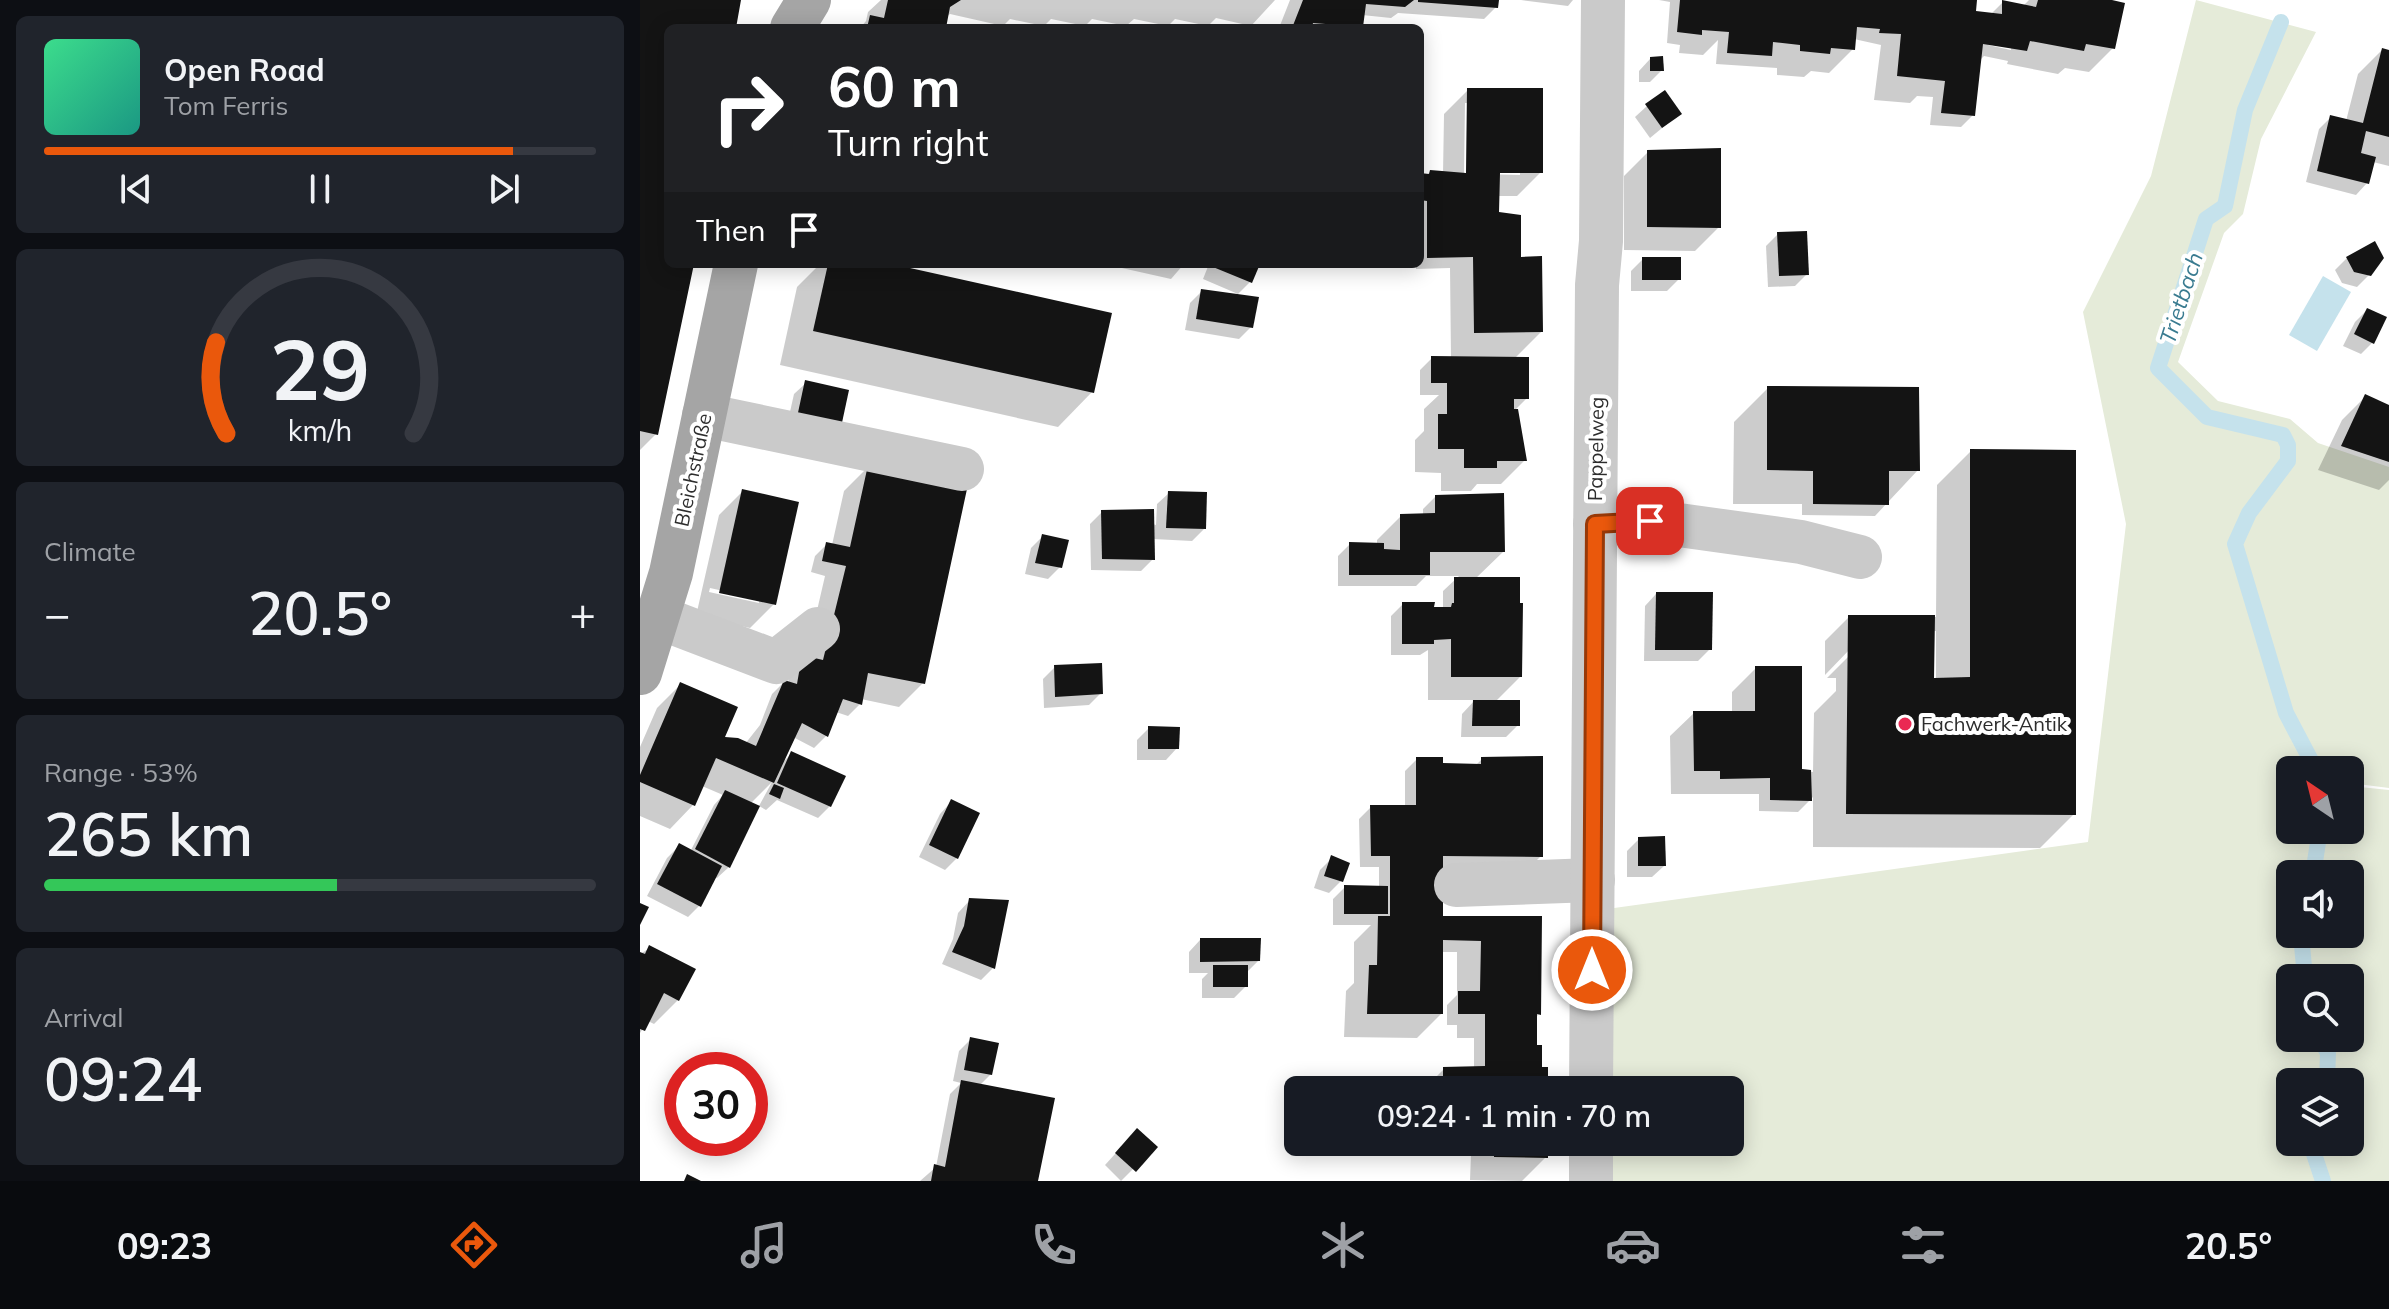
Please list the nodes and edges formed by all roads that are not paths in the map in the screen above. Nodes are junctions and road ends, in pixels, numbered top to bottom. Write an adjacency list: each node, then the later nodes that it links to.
1 (809, 0): 3 (main road)
2 (1603, 0): 7 (street, Pappelweg)
3 (794, 24)
4 (735, 268): 5 (main road, Bleichstraße)
5 (704, 415): 6 (street); 9 (main road, Bleichstraße)
6 (962, 469)
7 (1595, 524): 8 (street); 12 (street, Pappelweg)
8 (1860, 557)
9 (658, 617): 10 (street); 11 (main road, Bleichstraße)
10 (818, 629)
11 (640, 673)
12 (1593, 880): 13 (street); 14 (street, Pappelweg)
13 (1456, 885)
14 (1591, 1076)
15 (1591, 1156): 16 (street)
16 (1591, 1181)

